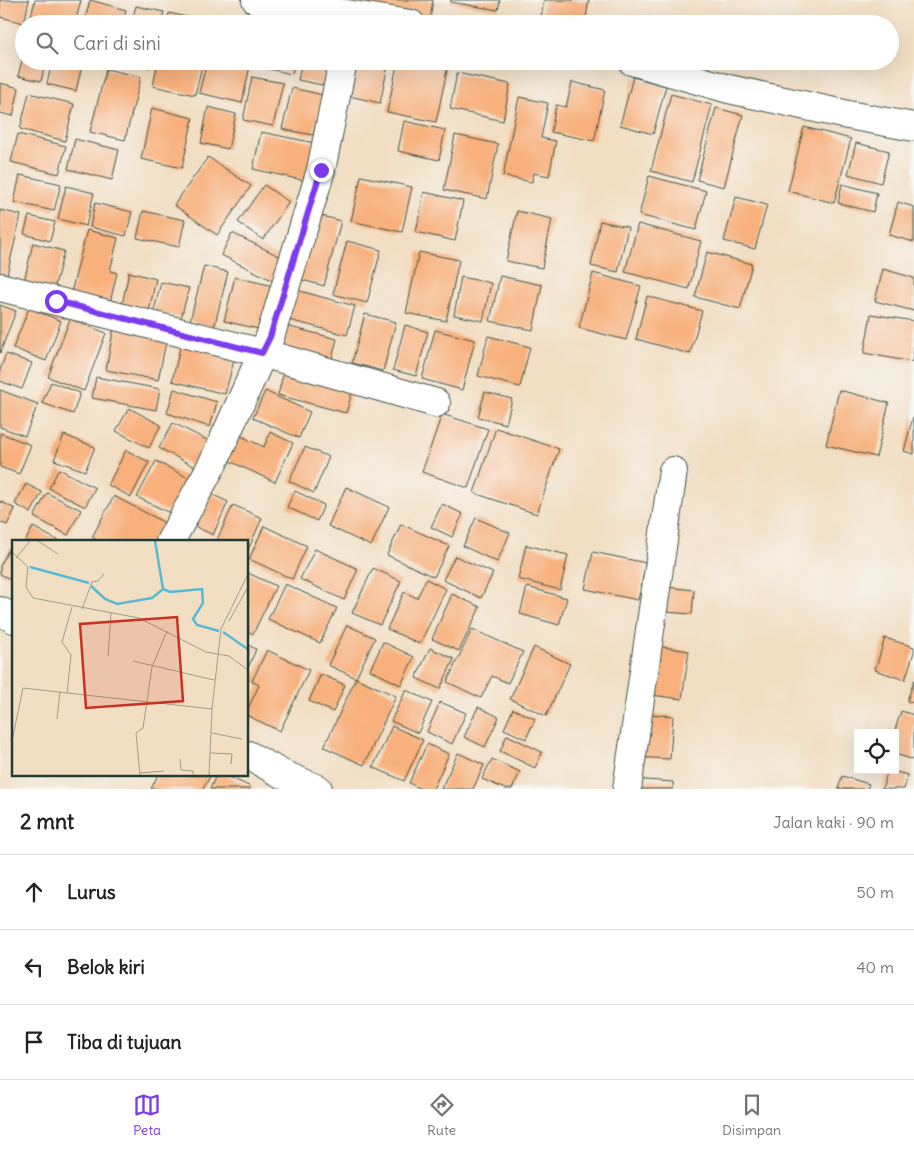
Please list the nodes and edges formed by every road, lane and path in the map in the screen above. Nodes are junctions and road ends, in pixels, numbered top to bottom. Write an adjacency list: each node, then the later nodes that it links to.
1 (256, 0): 2 (street)
2 (352, 13)
3 (341, 70): 7 (street)
4 (664, 70): 5 (street)
5 (914, 127)
6 (0, 287): 7 (street)
7 (262, 353): 8 (street); 10 (street)
8 (436, 403)
9 (673, 471): 15 (street)
10 (171, 540)
11 (0, 611): 12 (street)
12 (12, 618)
13 (249, 756): 14 (street)
14 (318, 789)
15 (627, 789)

